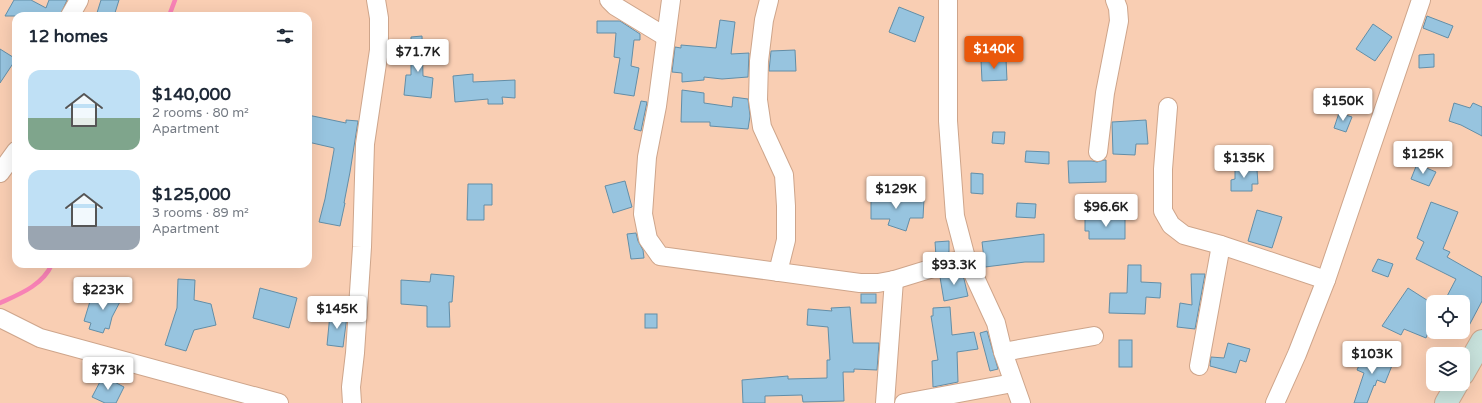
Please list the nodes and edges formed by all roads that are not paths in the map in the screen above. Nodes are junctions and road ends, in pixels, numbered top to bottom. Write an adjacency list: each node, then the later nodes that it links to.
1 (79, 0): 9 (street)
2 (376, 0): 29 (street)
3 (608, 0): 10 (street)
4 (671, 0): 10 (street)
5 (769, 0): 17 (street)
6 (948, 0): 16 (street)
7 (1114, 0): 12 (street)
8 (1421, 0): 19 (street)
9 (72, 12)
10 (666, 37): 17 (street)
11 (1168, 107): 15 (street)
12 (1098, 152)
13 (12, 156): 14 (street)
14 (0, 173)
15 (1221, 245): 19 (street); 25 (street)
16 (966, 258): 18 (street); 23 (street)
17 (778, 272): 18 (street)
18 (894, 280): 30 (street)
19 (1326, 280): 33 (street)
20 (0, 318): 28 (street)
21 (1094, 336): 23 (street)
22 (1482, 340): 24 (street)
23 (1003, 352): 26 (street)
24 (1470, 361)
25 (1199, 366)
26 (1013, 383): 31 (street); 32 (street)
27 (1453, 391): 34 (street)
28 (279, 403)
29 (352, 403)
30 (885, 403)
31 (904, 403)
32 (1021, 403)
33 (1275, 403)
34 (1446, 403)

